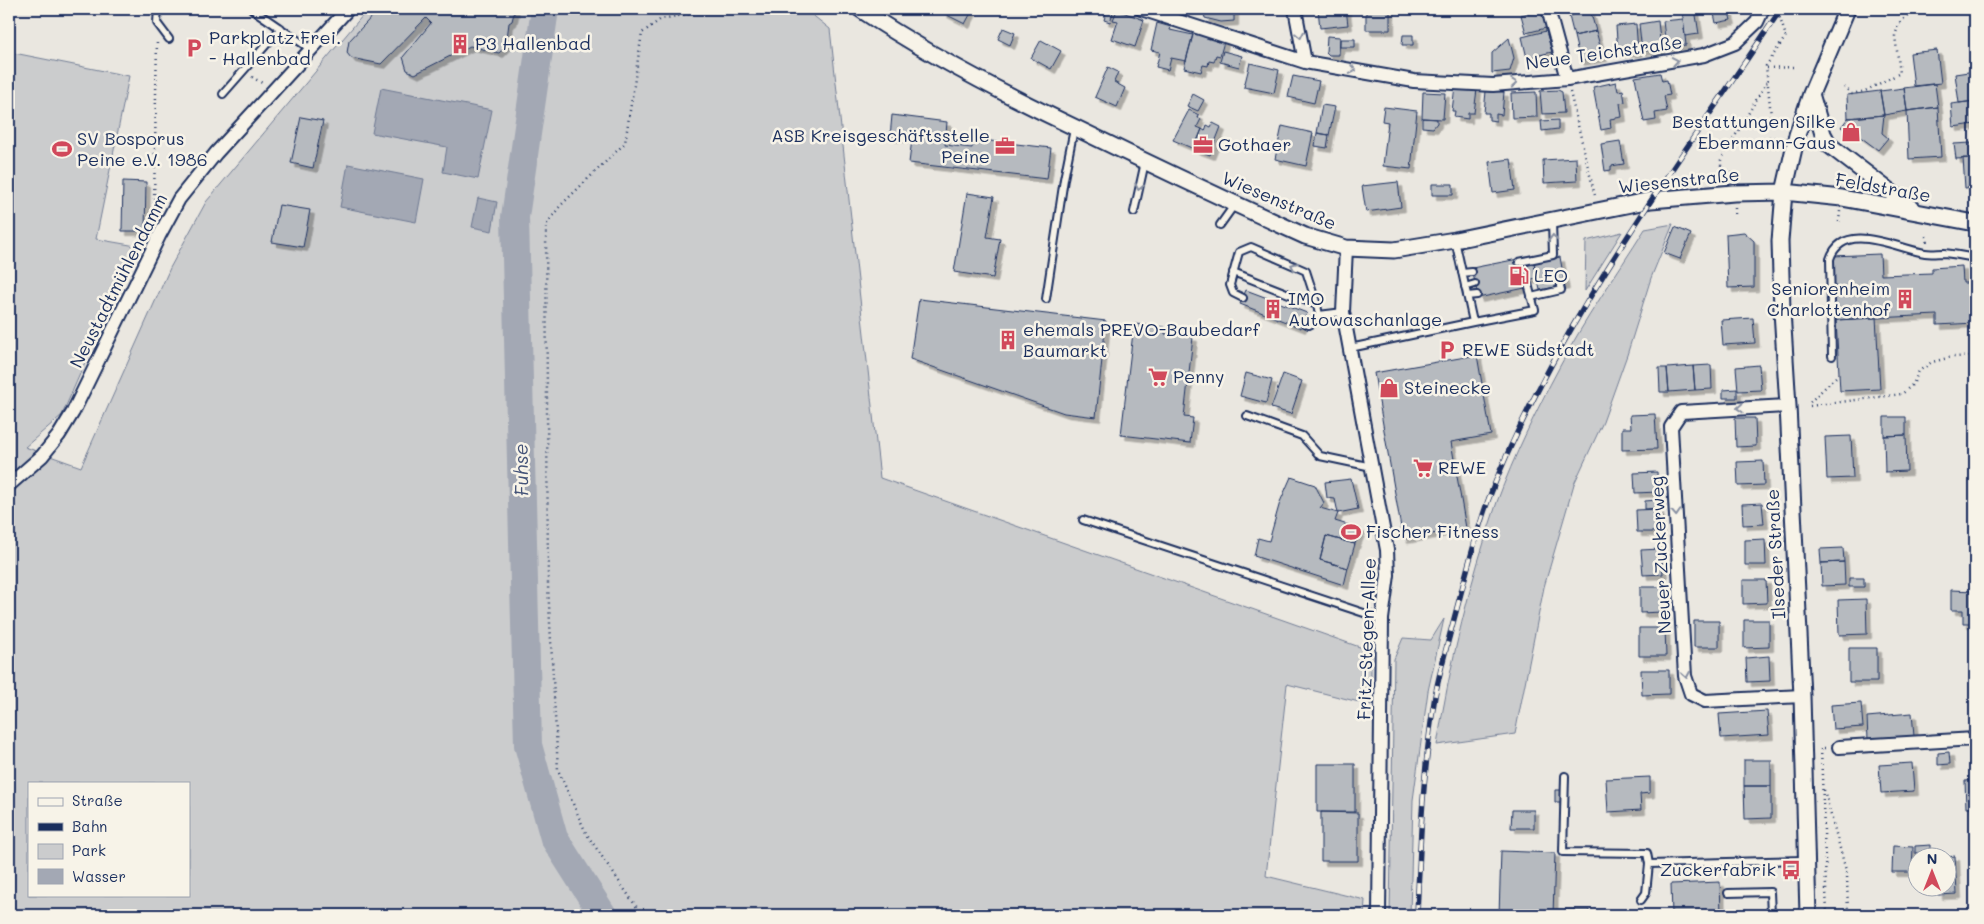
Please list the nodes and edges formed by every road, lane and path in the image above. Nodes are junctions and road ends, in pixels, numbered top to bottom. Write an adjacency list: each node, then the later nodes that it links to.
1 (158, 9): 13 (lane)
2 (252, 9): 14 (lane)
3 (348, 9): 16 (street, Neustadtmühlendamm)
4 (717, 9): 83 (path)
5 (860, 9): 26 (street, Wiesenstraße)
6 (1140, 9): 17 (street, Neue Teichstraße)
7 (1295, 9): 17 (street, one-way to 17)
8 (1548, 9): 20 (street)
9 (1763, 9): 20 (street, Neue Teichstraße, one-way to 9)
10 (1776, 9): 18 (path)
11 (1847, 9): 24 (street, Ilseder Straße)
12 (1915, 9): 22 (path)
13 (157, 23): 15 (lane); 37 (path)
14 (281, 28): 16 (lane); 23 (lane)
15 (169, 39)
16 (312, 50): 37 (street, Neustadtmühlendamm)
17 (1305, 62): 20 (street, Neue Teichstraße, one-way to 20)
18 (1766, 68): 19 (path); 21 (path)
19 (1792, 68)
20 (1567, 79): 31 (path)
21 (1768, 80): 25 (path); 28 (path)
22 (1844, 87)
23 (223, 94)
24 (1811, 94): 29 (street, Ilseder Straße); 33 (street)
25 (1772, 126)
26 (1074, 128): 27 (street, Wiesenstraße); 55 (lane)
27 (1145, 162): 30 (street, Wiesenstraße); 32 (lane, one-way to 32)
28 (1732, 172)
29 (1784, 192): 31 (street, Wiesenstraße); 33 (street, Feldstraße); 66 (street, Ilseder Straße)
30 (1235, 204): 36 (lane); 41 (street, Wiesenstraße)
31 (1599, 210): 34 (street, Wiesenstraße)
32 (1134, 212)
33 (1917, 212): 35 (street, Feldstraße)
34 (1552, 220): 39 (street, Wiesenstraße); 43 (lane, one-way to 34)
35 (1975, 223)
36 (1220, 225)
37 (159, 236): 70 (street, Neustadtmühlendamm)
38 (1926, 236): 40 (path)
39 (1455, 240): 41 (street, Wiesenstraße); 46 (lane)
40 (1927, 241)
41 (1346, 248): 57 (street, Fritz-Stegen-Allee)
42 (1975, 258): 62 (lane)
43 (1522, 263)
44 (1234, 272): 54 (lane); 56 (lane); 56 (lane, one-way to 44)
45 (1472, 272): 46 (lane)
46 (1462, 273): 50 (lane)
47 (1526, 283): 53 (lane)
48 (1475, 284): 50 (lane)
49 (1560, 286): 53 (lane)
50 (1465, 287): 52 (lane)
51 (1477, 294): 52 (lane)
52 (1467, 296): 60 (lane)
53 (1531, 297): 60 (lane)
54 (1243, 298)
55 (1046, 299)
56 (1317, 306): 58 (lane)
57 (1343, 312): 58 (lane); 61 (street, Fritz-Stegen-Allee)
58 (1319, 315): 59 (lane)
59 (1303, 322)
60 (1473, 322): 61 (lane)
61 (1350, 348): 69 (street, Fritz-Stegen-Allee)
62 (1832, 356)
63 (1975, 356): 67 (path)
64 (1839, 374): 65 (path)
65 (1810, 402)
66 (1788, 406): 73 (street, Ilseder Straße); 73 (street, Neuer Zuckerweg, one-way to 73)
67 (1810, 406)
68 (1247, 416): 69 (lane)
69 (1372, 467): 72 (street, Fritz-Stegen-Allee)
70 (9, 485)
71 (1083, 520): 72 (lane)
72 (1382, 619): 84 (street, Fritz-Stegen-Allee)
73 (1802, 696): 79 (street, Ilseder Straße)
74 (1975, 739): 75 (street)
75 (1839, 747)
76 (1821, 748): 78 (path)
77 (1565, 776): 80 (lane)
78 (1822, 787): 87 (path); 88 (path)
79 (1806, 860): 80 (lane); 86 (street, Ilseder Straße)
80 (1649, 864): 82 (lane)
81 (1728, 893): 85 (lane)
82 (1641, 900)
83 (642, 915)
84 (1379, 915)
85 (1771, 915)
86 (1808, 915)
87 (1827, 915)
88 (1848, 915)

